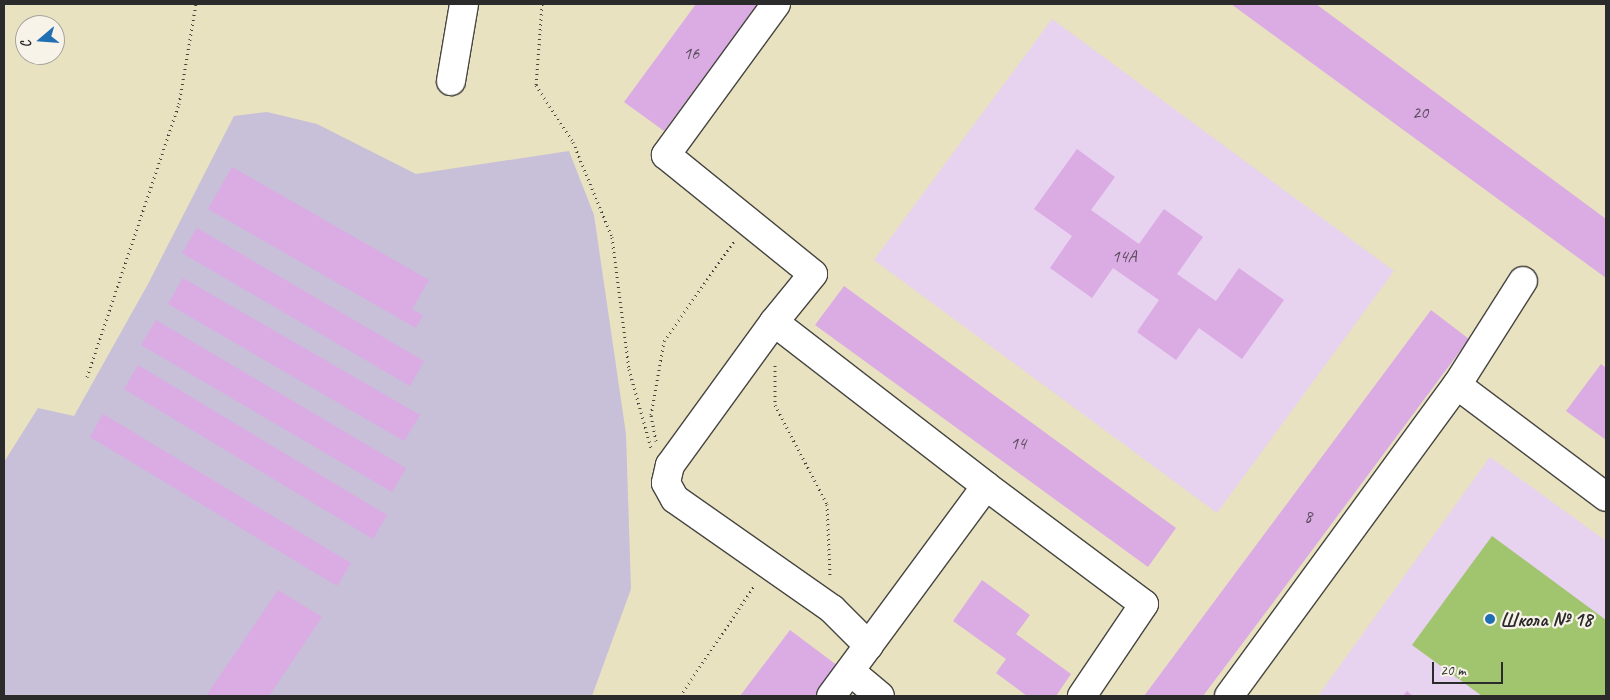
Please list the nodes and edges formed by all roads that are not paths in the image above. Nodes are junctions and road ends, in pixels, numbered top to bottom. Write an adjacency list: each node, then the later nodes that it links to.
1 (464, 4): 3 (street)
2 (776, 4): 5 (street)
3 (451, 80)
4 (1523, 281): 6 (street)
5 (774, 322): 7 (street); 9 (street)
6 (1457, 385): 8 (street); 14 (street)
7 (986, 486): 9 (street); 13 (street)
8 (1606, 497)
9 (869, 646): 10 (street)
10 (850, 671): 11 (street); 12 (street)
11 (831, 696)
12 (880, 696)
13 (1082, 696)
14 (1229, 696)

